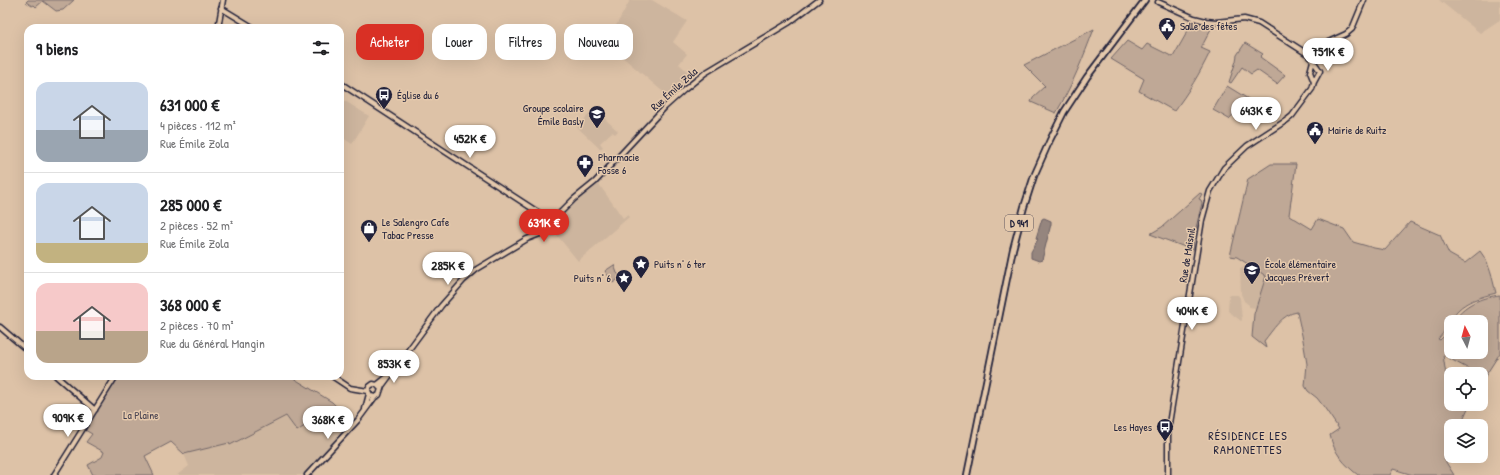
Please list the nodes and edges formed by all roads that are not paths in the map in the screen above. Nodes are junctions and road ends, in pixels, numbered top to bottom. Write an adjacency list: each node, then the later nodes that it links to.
1 (223, 0): 6 (street)
2 (819, 0): 16 (street, Rue Émile Zola)
3 (1145, 0): 34 (main road, D 941)
4 (1364, 0): 9 (street)
5 (1158, 2): 9 (street)
6 (221, 8): 7 (street); 8 (street)
7 (219, 24)
8 (247, 24)
9 (1312, 58): 10 (street); 11 (street)
10 (1317, 66): 11 (street); 13 (street)
11 (1312, 68): 12 (street)
12 (1311, 75): 13 (street); 14 (street)
13 (1317, 76): 14 (street, Rue de Maisnil)
14 (1314, 82): 35 (street, Rue de Maisnil)
15 (344, 86): 16 (street)
16 (552, 221): 17 (street, Rue Émile Zola); 18 (street)
17 (546, 227): 18 (street); 19 (street)
18 (550, 231): 19 (street)
19 (533, 237): 22 (street)
20 (0, 327): 21 (street)
21 (24, 348)
22 (393, 371): 26 (street); 27 (street)
23 (61, 380): 30 (street)
24 (114, 380): 30 (street)
25 (338, 380): 28 (street)
26 (377, 385): 27 (street); 28 (street)
27 (381, 389): 29 (street)
28 (368, 392): 29 (street); 31 (street)
29 (375, 397): 31 (street)
30 (95, 410): 32 (street)
31 (364, 412): 33 (street)
32 (54, 475)
33 (307, 475)
34 (967, 475)
35 (1168, 475)

